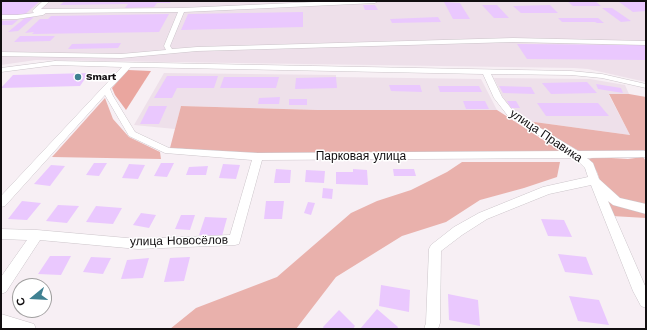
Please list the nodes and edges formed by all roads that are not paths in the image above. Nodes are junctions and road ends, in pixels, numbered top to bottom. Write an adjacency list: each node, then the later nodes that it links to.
1 (46, 1): 5 (street)
2 (375, 1): 3 (street)
3 (324, 2): 4 (street)
4 (182, 10): 5 (street); 8 (street)
5 (54, 11): 6 (street)
6 (1, 17)
7 (646, 43): 8 (street)
8 (170, 52): 9 (street)
9 (1, 54)
10 (128, 65): 11 (street); 12 (street); 14 (street)
11 (1, 70)
12 (486, 72): 13 (street); 16 (street, улица Правика)
13 (646, 86)
14 (106, 89): 17 (street, Парковая улица); 19 (street)
15 (646, 154): 16 (street, Парковая улица)
16 (579, 156): 17 (street, Парковая улица); 18 (street, улица Правика)
17 (258, 157): 22 (street, улица Новосёлов)
18 (594, 180): 20 (street, улица Правика); 24 (street, улица Правика); 27 (street)
19 (1, 202)
20 (646, 209)
21 (1, 234): 22 (street, улица Новосёлов)
22 (37, 235): 23 (street)
23 (1, 288)
24 (646, 301)
25 (1, 321): 26 (street)
26 (29, 329)
27 (431, 329)

